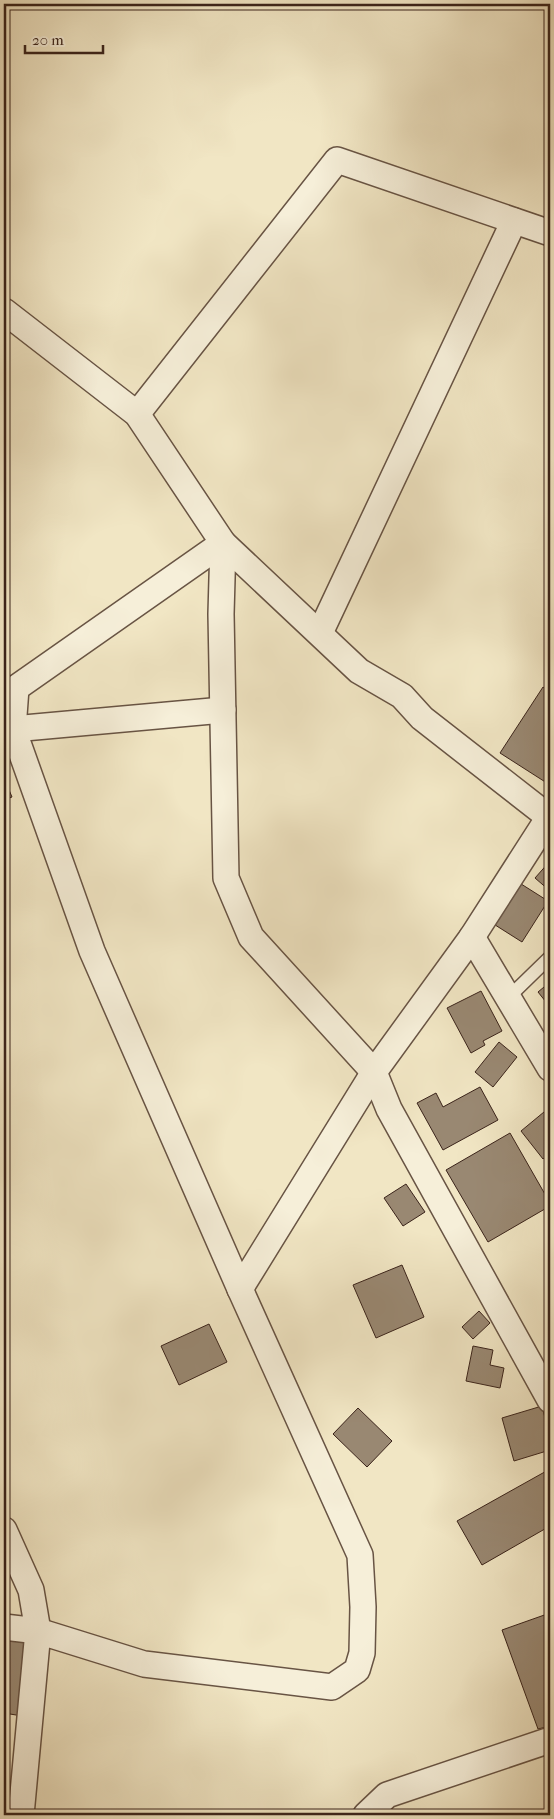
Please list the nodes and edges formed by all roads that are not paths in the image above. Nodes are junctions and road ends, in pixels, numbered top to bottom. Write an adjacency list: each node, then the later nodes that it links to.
1 (514, 220): 2 (street); 4 (street); 6 (street)
2 (550, 233)
3 (4, 311): 4 (street)
4 (137, 414): 5 (street)
5 (223, 543): 6 (street); 7 (street); 8 (street)
6 (320, 633): 9 (street)
7 (223, 710): 8 (street); 14 (street)
8 (8, 731): 15 (street)
9 (550, 817): 10 (street)
10 (472, 937): 12 (street); 14 (street)
11 (550, 957): 12 (lane)
12 (508, 998): 13 (street)
13 (550, 1068)
14 (374, 1072): 15 (street); 16 (street)
15 (240, 1289): 19 (street)
16 (550, 1400)
17 (4, 1530): 19 (street)
18 (4, 1627): 19 (street)
19 (38, 1631): 21 (street)
20 (550, 1740): 22 (street)
21 (21, 1815)
22 (366, 1815)

